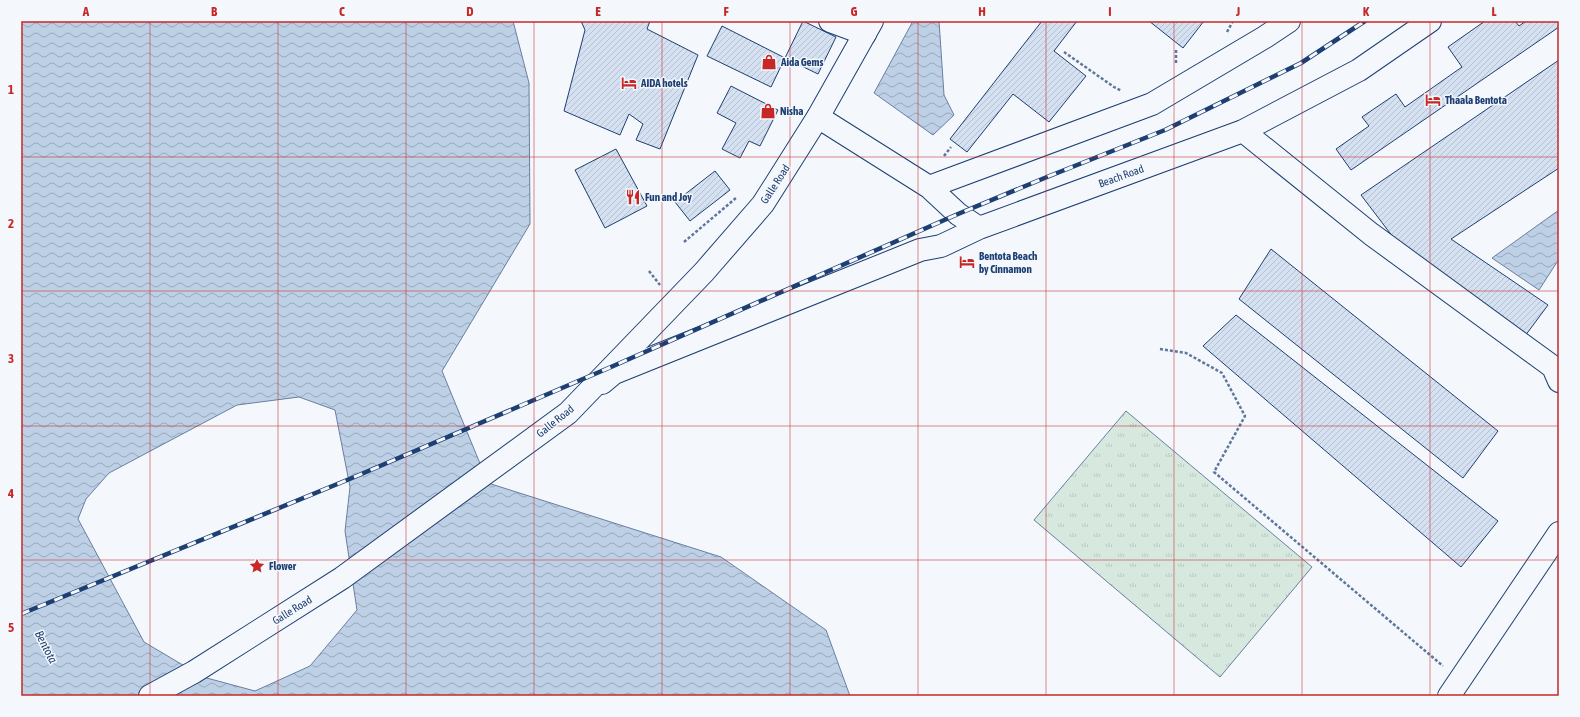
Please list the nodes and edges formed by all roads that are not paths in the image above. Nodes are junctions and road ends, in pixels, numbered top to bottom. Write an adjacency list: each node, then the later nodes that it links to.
1 (830, 21): 4 (main road)
2 (1289, 21): 7 (main road)
3 (1430, 21): 6 (main road, Beach Road)
4 (869, 27): 5 (main road, Galle Road)
5 (818, 117): 7 (main road); 10 (main road, Galle Road)
6 (1243, 131): 8 (main road, Beach Road); 9 (main road)
7 (929, 186): 8 (main road)
8 (979, 228): 10 (main road, Beach Road)
9 (1559, 381)
10 (568, 414): 13 (main road, Galle Road)
11 (1559, 533): 12 (main road)
12 (1454, 688)
13 (150, 696)

